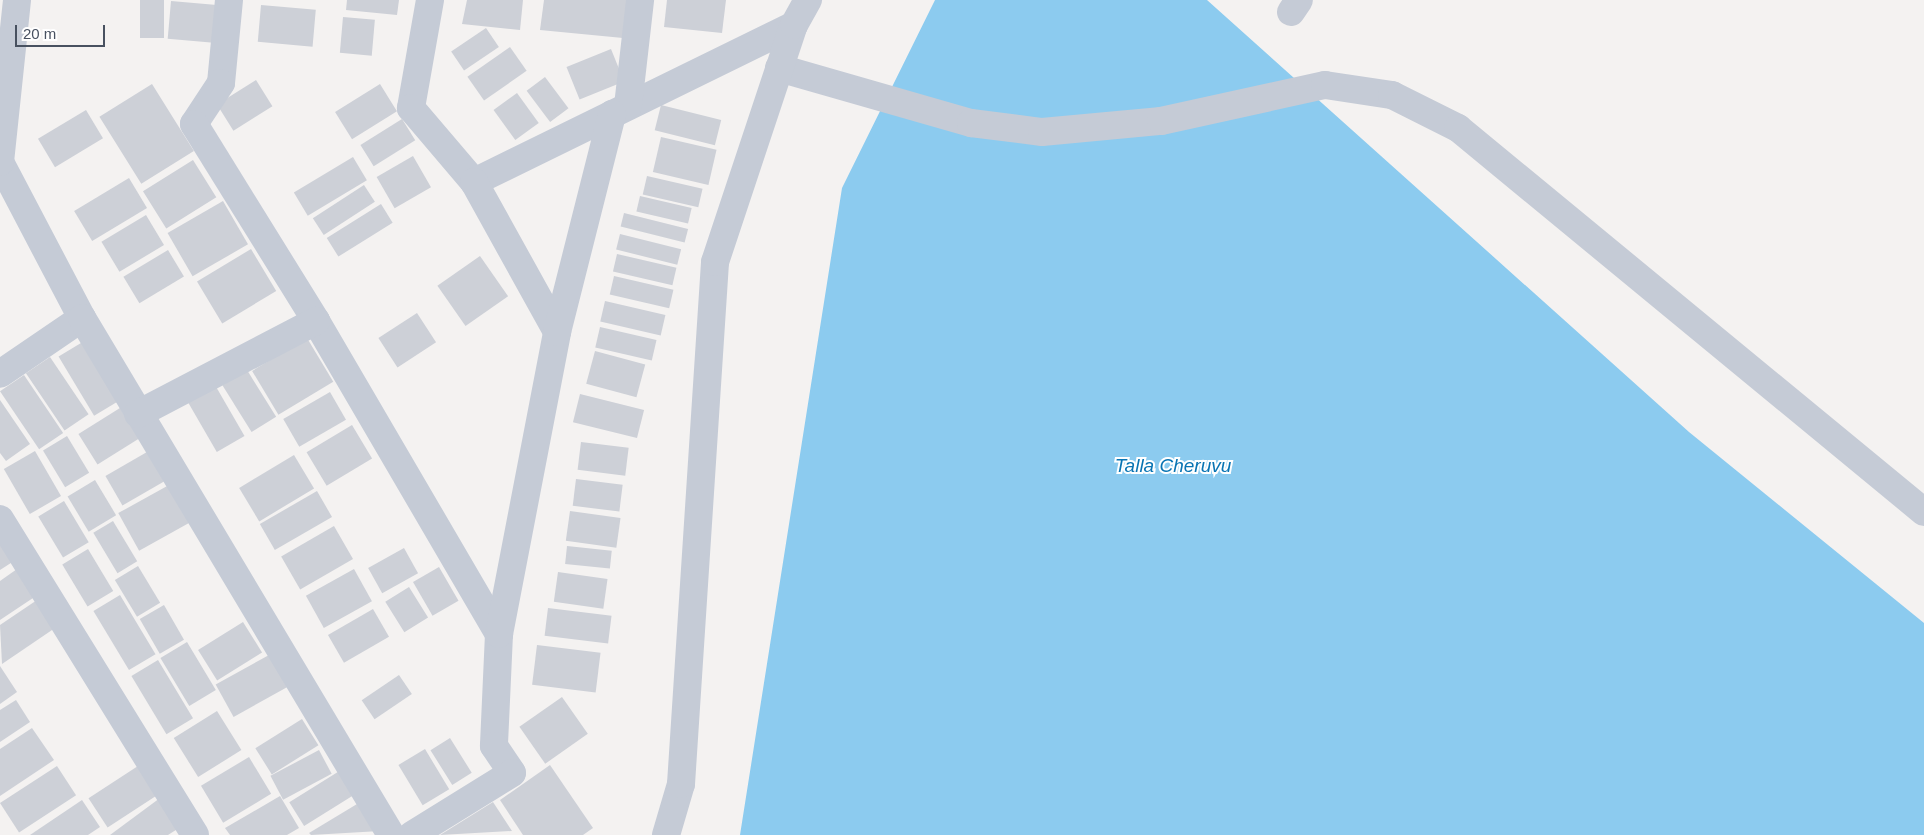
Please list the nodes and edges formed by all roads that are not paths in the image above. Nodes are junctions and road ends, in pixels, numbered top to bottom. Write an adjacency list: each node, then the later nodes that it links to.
1 (17, 0): 7 (street)
2 (229, 0): 13 (street)
3 (430, 0): 11 (street)
4 (640, 0): 9 (street)
5 (808, 0): 6 (street)
6 (794, 25): 8 (street); 9 (street)
7 (6, 51): 10 (street)
8 (779, 68): 17 (street); 23 (street)
9 (620, 110): 11 (street); 14 (street)
10 (0, 162): 12 (street)
11 (474, 182): 14 (street)
12 (82, 318): 15 (street); 16 (street)
13 (316, 321): 16 (street); 19 (street)
14 (557, 332): 19 (street)
15 (0, 374)
16 (138, 414): 21 (street)
17 (1924, 512)
18 (0, 519): 20 (street)
19 (498, 634): 22 (street)
20 (195, 835)
21 (391, 835)
22 (412, 835)
23 (666, 835)

